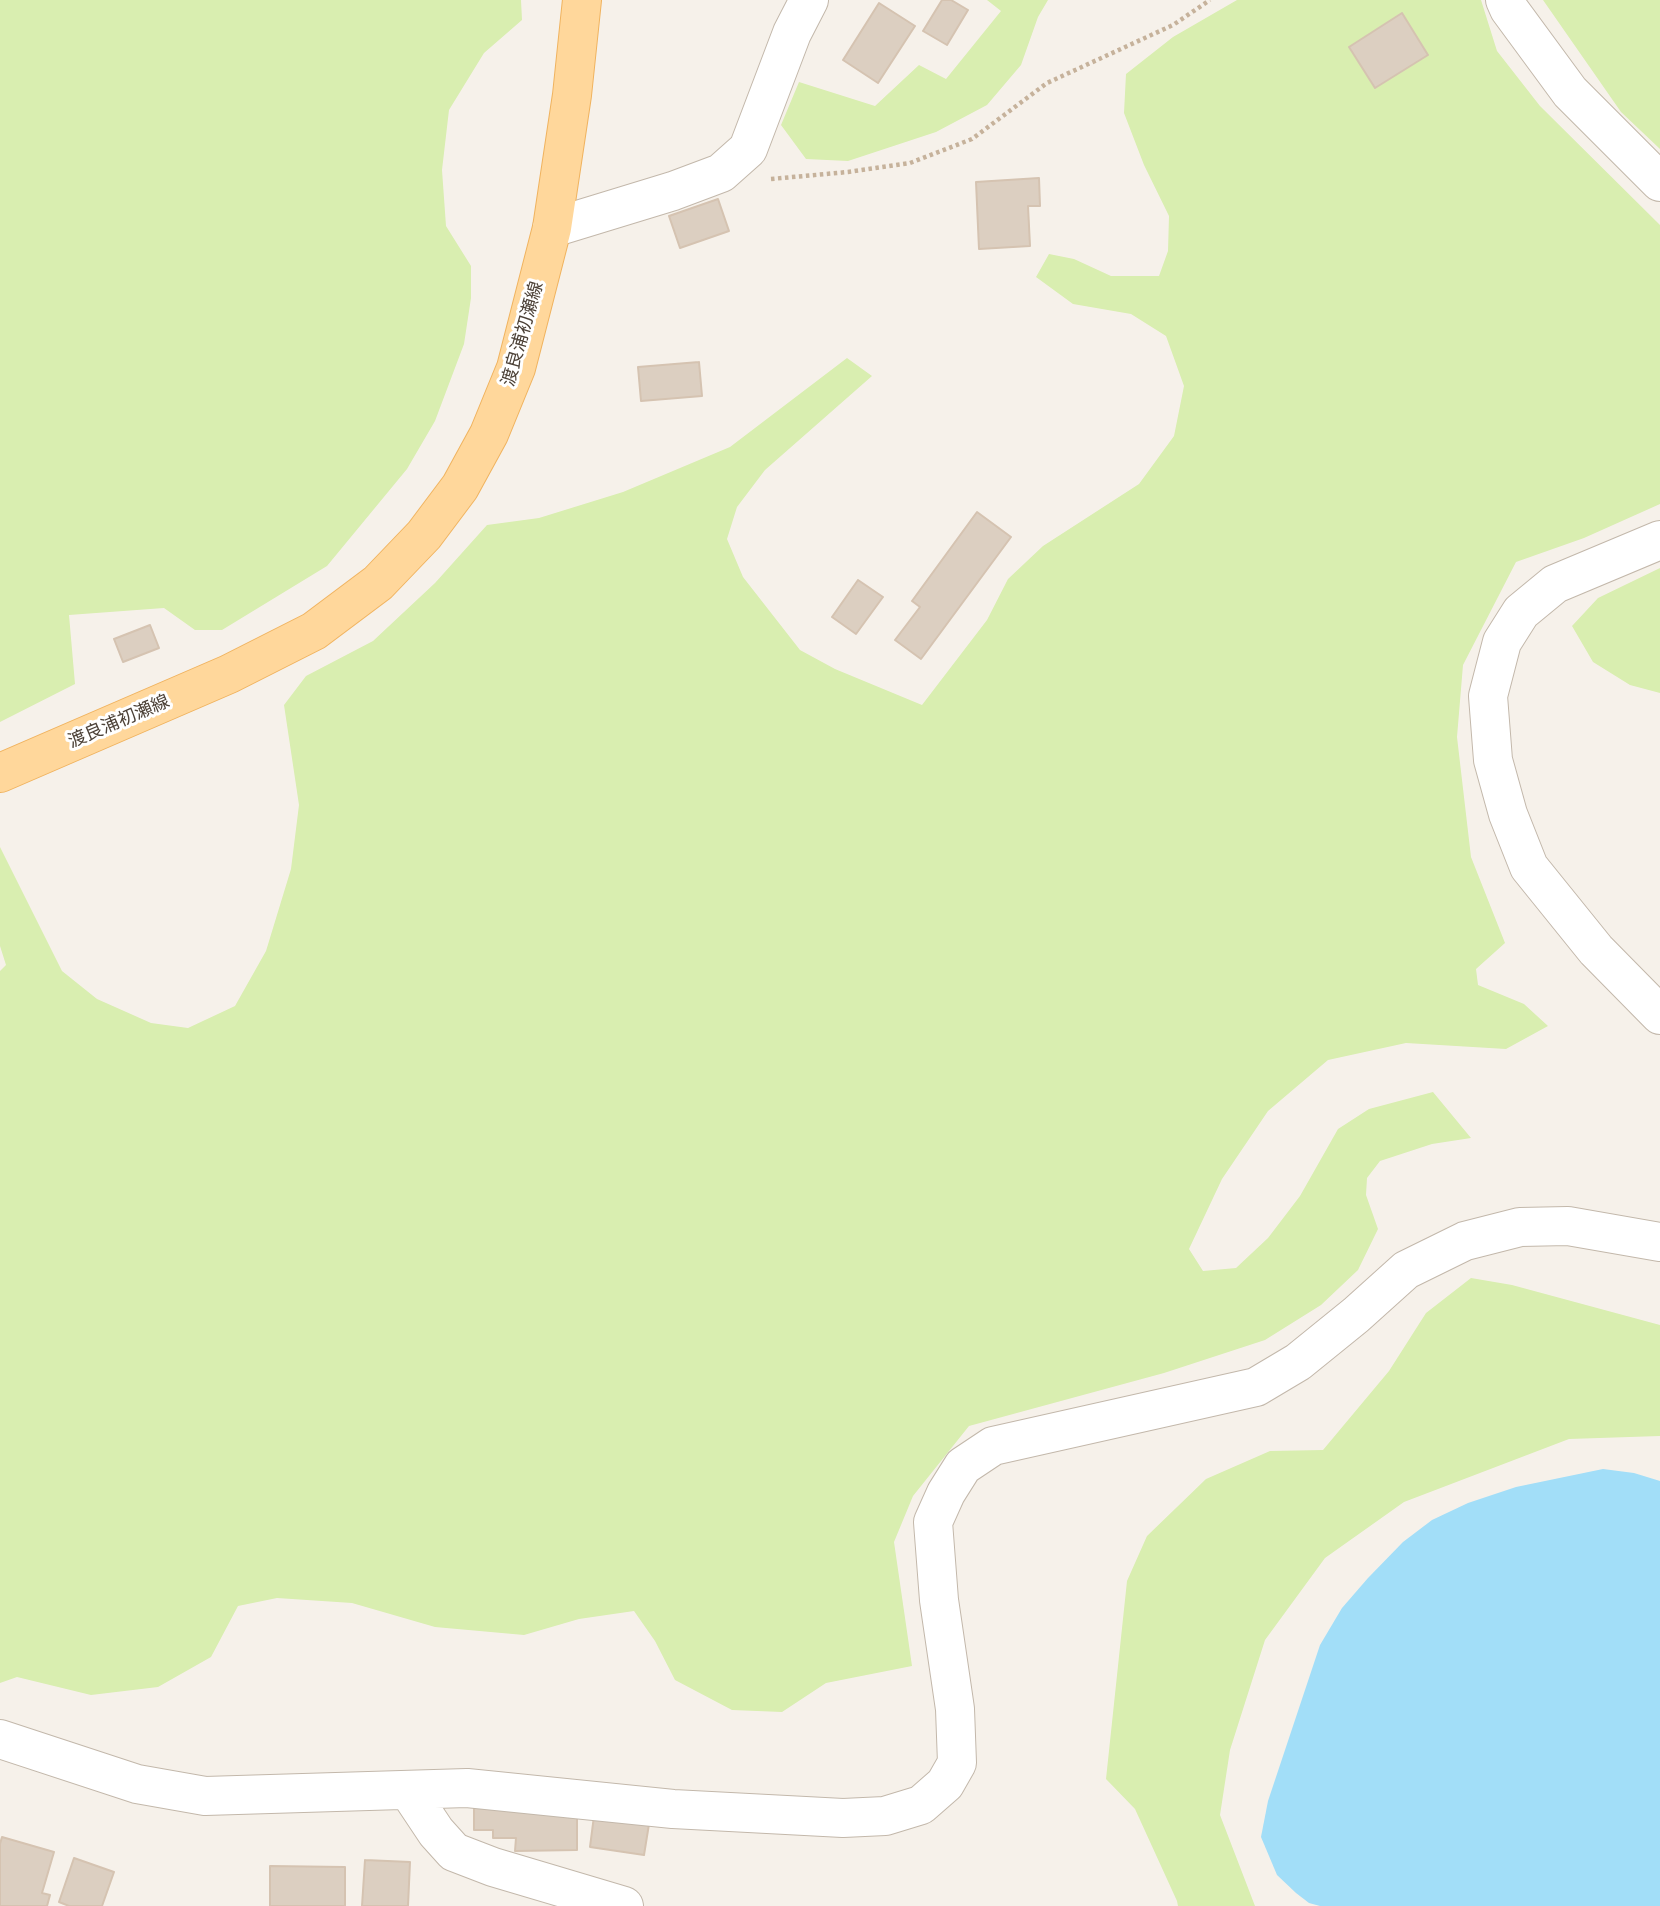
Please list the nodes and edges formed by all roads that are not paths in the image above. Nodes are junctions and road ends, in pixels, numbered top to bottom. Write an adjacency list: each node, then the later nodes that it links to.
1 (582, 0): 5 (main road, 渡良浦初瀬線)
2 (809, 0): 5 (street)
3 (1505, 0): 4 (street)
4 (1660, 182)
5 (552, 228): 7 (main road, 渡良浦初瀬線)
6 (1660, 540): 8 (street)
7 (0, 773)
8 (1660, 1015)
9 (1660, 1242): 11 (street)
10 (0, 1739): 11 (street)
11 (408, 1790): 12 (street)
12 (624, 1906)

